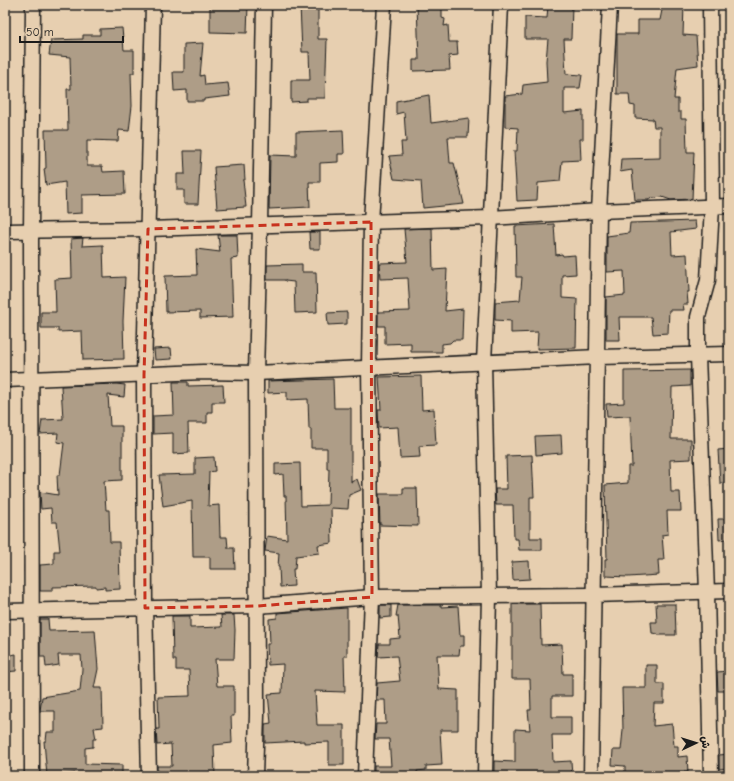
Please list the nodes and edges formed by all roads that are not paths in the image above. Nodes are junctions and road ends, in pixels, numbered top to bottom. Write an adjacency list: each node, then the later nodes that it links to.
1 (33, 5): 16 (street)
2 (154, 5): 14 (street)
3 (264, 5): 13 (street)
4 (384, 5): 12 (street)
5 (501, 5): 11 (street)
6 (610, 5): 10 (street)
7 (710, 5): 8 (street)
8 (712, 206): 9 (street); 10 (street); 18 (street)
9 (729, 206)
10 (599, 211): 11 (street); 19 (street)
11 (490, 218): 12 (street); 20 (street)
12 (371, 222): 13 (street); 21 (street)
13 (260, 225): 14 (street); 22 (street)
14 (148, 228): 16 (street); 23 (street)
15 (5, 231): 16 (street)
16 (31, 231): 25 (street)
17 (729, 354): 18 (street)
18 (698, 356): 19 (street); 27 (street)
19 (598, 357): 20 (street); 28 (street)
20 (484, 362): 21 (street); 29 (street)
21 (369, 367): 22 (street); 30 (street)
22 (256, 373): 23 (street); 31 (street)
23 (144, 375): 25 (street); 32 (street)
24 (5, 380): 25 (street)
25 (31, 380): 34 (street)
26 (729, 590): 27 (street)
27 (707, 592): 28 (street); 41 (street)
28 (593, 595): 29 (street); 40 (street)
29 (490, 596): 30 (street); 39 (street)
30 (372, 597): 31 (street); 38 (street)
31 (257, 606): 32 (street); 37 (street)
32 (145, 608): 34 (street); 36 (street)
33 (5, 610): 34 (street)
34 (32, 610): 35 (street)
35 (32, 776)
36 (149, 776)
37 (255, 776)
38 (365, 776)
39 (484, 776)
40 (591, 776)
41 (711, 776)

